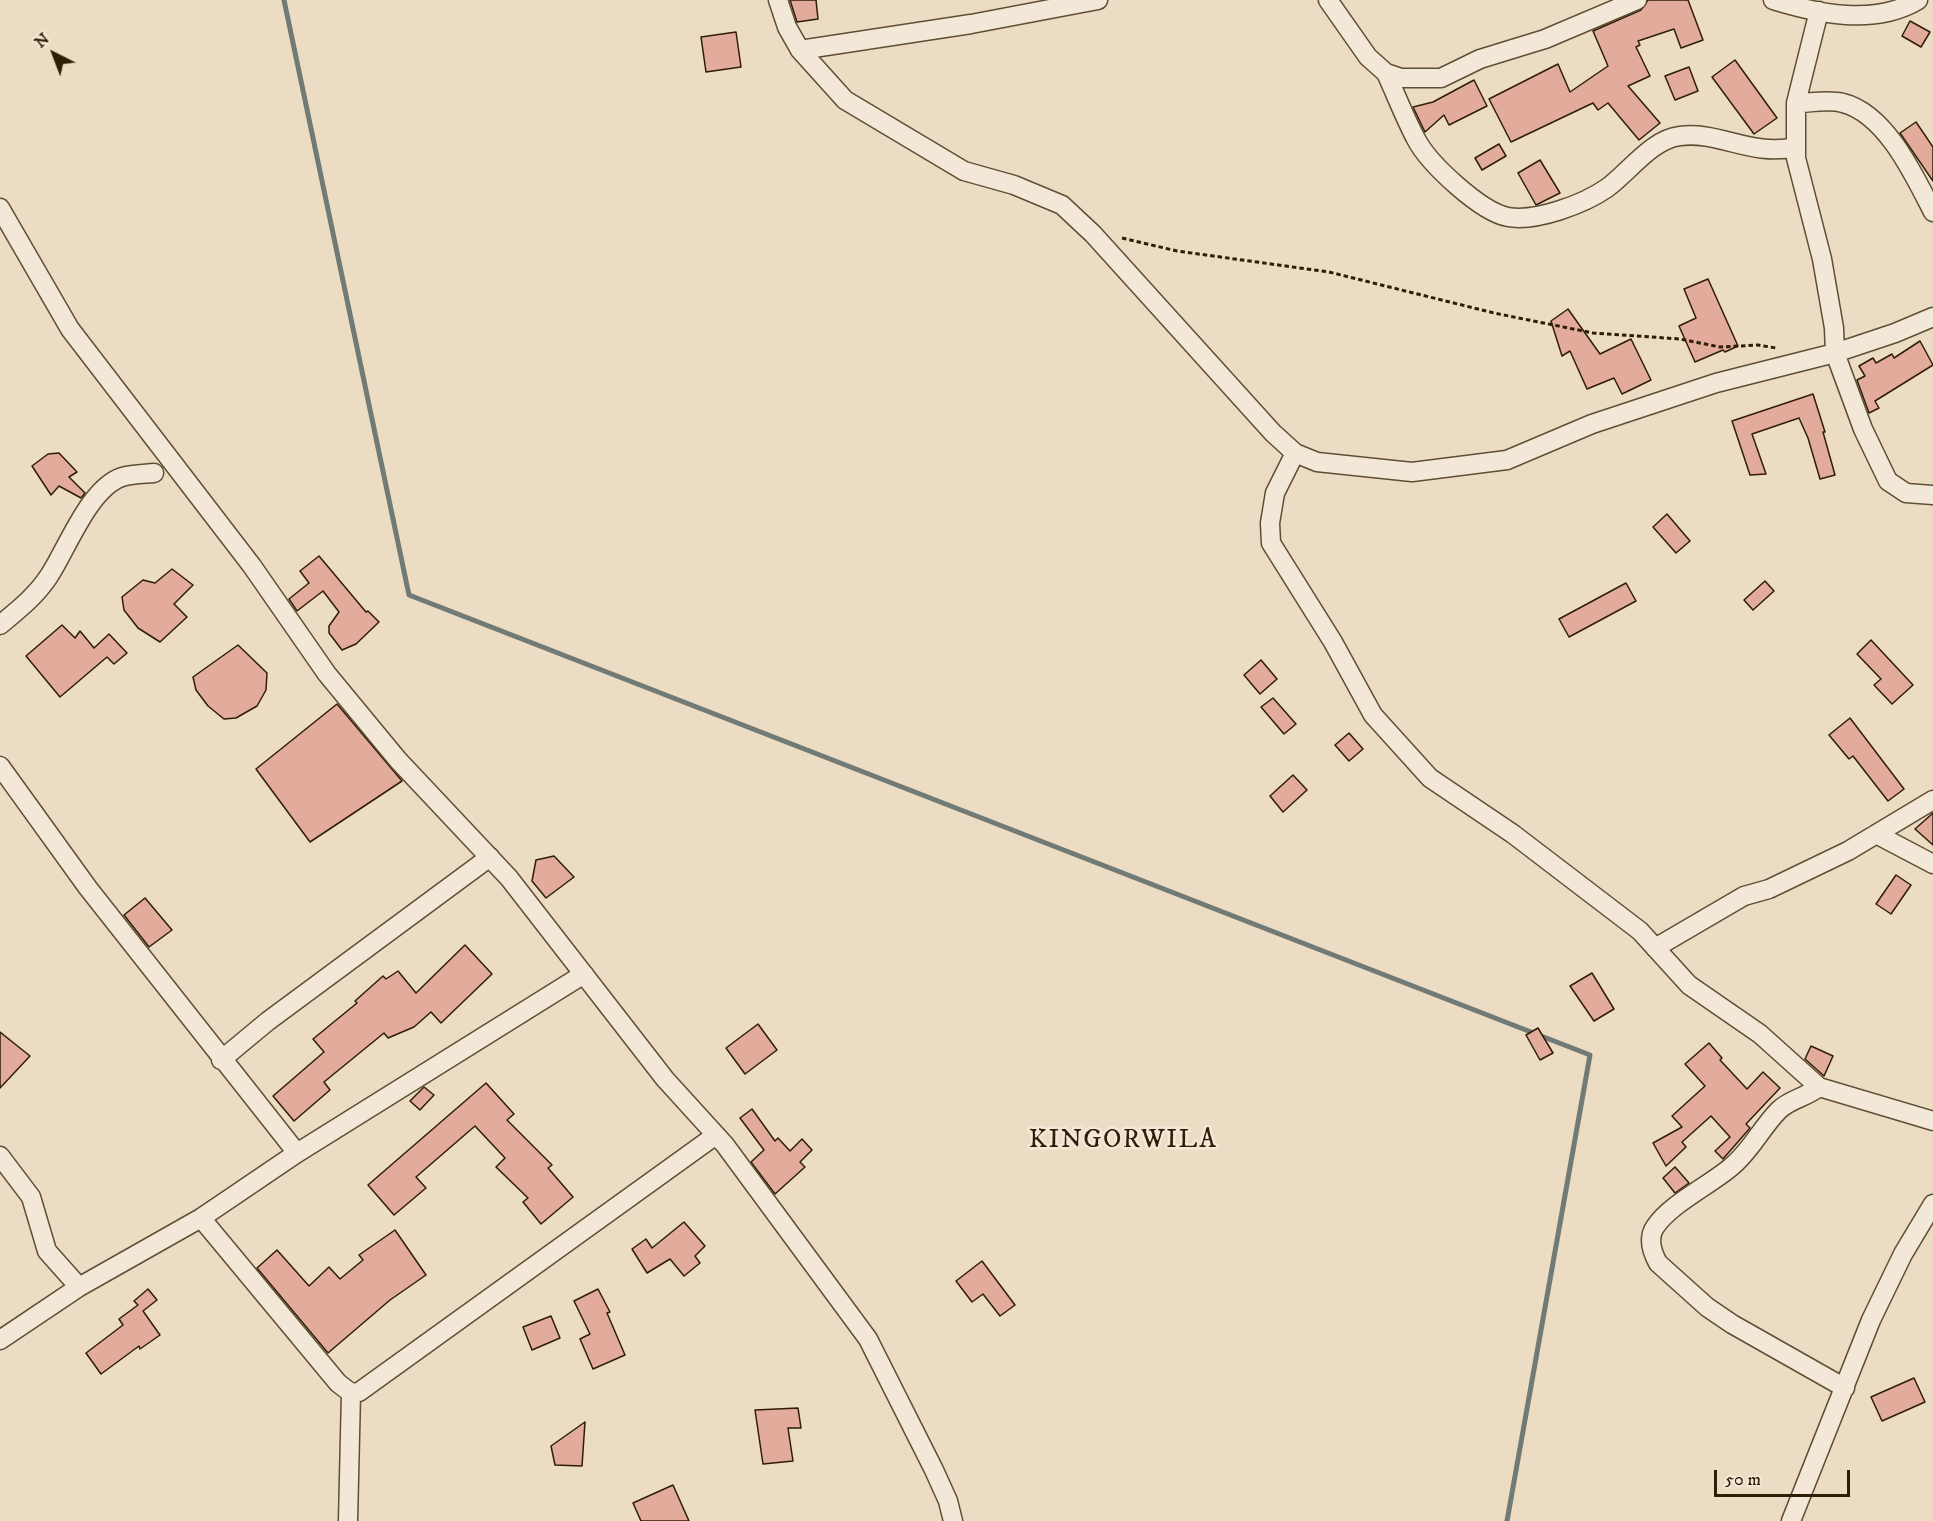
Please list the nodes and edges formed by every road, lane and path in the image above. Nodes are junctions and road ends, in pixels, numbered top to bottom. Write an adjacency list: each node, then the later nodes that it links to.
1 (778, 0): 8 (street)
2 (1098, 0): 8 (street)
3 (1328, 0): 9 (street)
4 (1637, 0): 9 (street)
5 (1773, 0): 7 (street)
6 (1914, 1): 7 (street)
7 (1819, 11): 10 (street)
8 (800, 50): 14 (street)
9 (1386, 73): 11 (street)
10 (1796, 103): 11 (street); 13 (street)
11 (1796, 147): 16 (street)
12 (0, 208): 25 (street)
13 (1933, 212)
14 (1093, 234): 17 (path); 18 (street)
15 (1933, 316): 16 (street)
16 (1835, 353): 17 (street); 20 (street)
17 (1809, 359): 18 (street)
18 (1295, 453): 27 (street)
19 (154, 473): 21 (street)
20 (1933, 495)
21 (0, 625)
22 (0, 766): 29 (street)
23 (1933, 800): 24 (street)
24 (1876, 834): 26 (street); 27 (street)
25 (490, 857): 28 (street); 29 (street)
26 (1933, 864)
27 (1655, 948): 30 (street)
28 (584, 974): 32 (street); 33 (street)
29 (221, 1059): 33 (street)
30 (1819, 1087): 31 (street); 39 (street)
31 (1933, 1121)
32 (716, 1135): 40 (street); 42 (street)
33 (297, 1154): 36 (street)
34 (0, 1156): 37 (street)
35 (1933, 1204): 39 (street)
36 (201, 1218): 37 (street); 40 (street)
37 (79, 1287): 38 (street)
38 (0, 1340)
39 (1845, 1388): 43 (street)
40 (351, 1393): 41 (street)
41 (348, 1521)
42 (953, 1521)
43 (1791, 1521)

